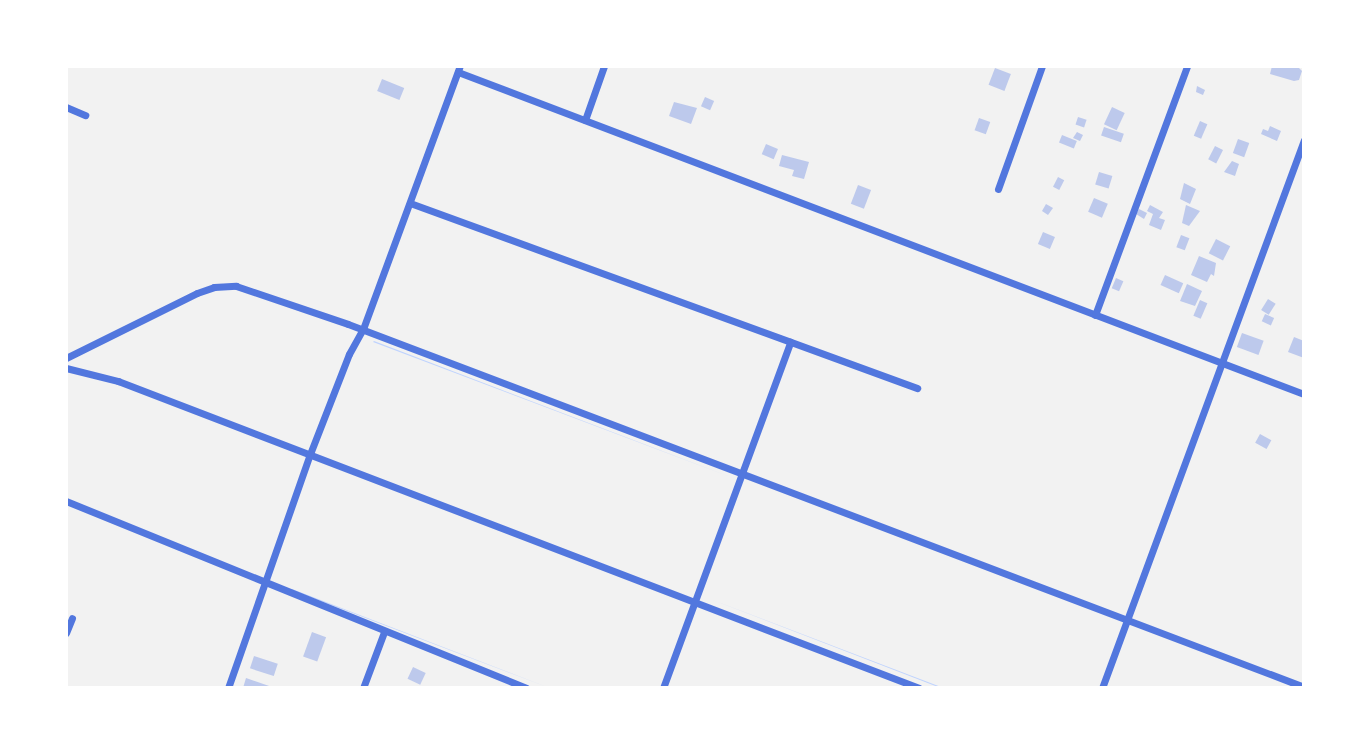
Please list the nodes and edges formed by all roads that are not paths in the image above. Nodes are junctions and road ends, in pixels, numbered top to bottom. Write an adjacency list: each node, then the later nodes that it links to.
1 (604, 66): 7 (street)
2 (1042, 66): 9 (street)
3 (1187, 66): 11 (street)
4 (459, 69): 7 (street); 10 (street)
5 (66, 107): 6 (street)
6 (85, 115)
7 (585, 120): 11 (street)
8 (1304, 140): 15 (street)
9 (998, 189)
10 (410, 203): 12 (street); 13 (street)
11 (1095, 315): 15 (street)
12 (363, 330): 14 (street); 19 (street); 20 (street)
13 (790, 342): 17 (street); 20 (street)
14 (66, 358)
15 (1222, 363): 18 (street); 25 (street)
16 (66, 368): 19 (street)
17 (918, 388)
18 (1304, 394)
19 (310, 454): 22 (street); 23 (street)
20 (741, 474): 23 (street); 25 (street)
21 (66, 501): 22 (street)
22 (264, 581): 26 (street); 30 (street)
23 (695, 601): 33 (street); 34 (street)
24 (72, 618): 27 (street)
25 (1127, 620): 29 (street); 35 (street)
26 (384, 632): 28 (street); 31 (street)
27 (66, 633)
28 (515, 686): 32 (street)
29 (1304, 687)
30 (228, 688)
31 (363, 688)
32 (526, 688)
33 (663, 688)
34 (919, 688)
35 (1102, 688)

